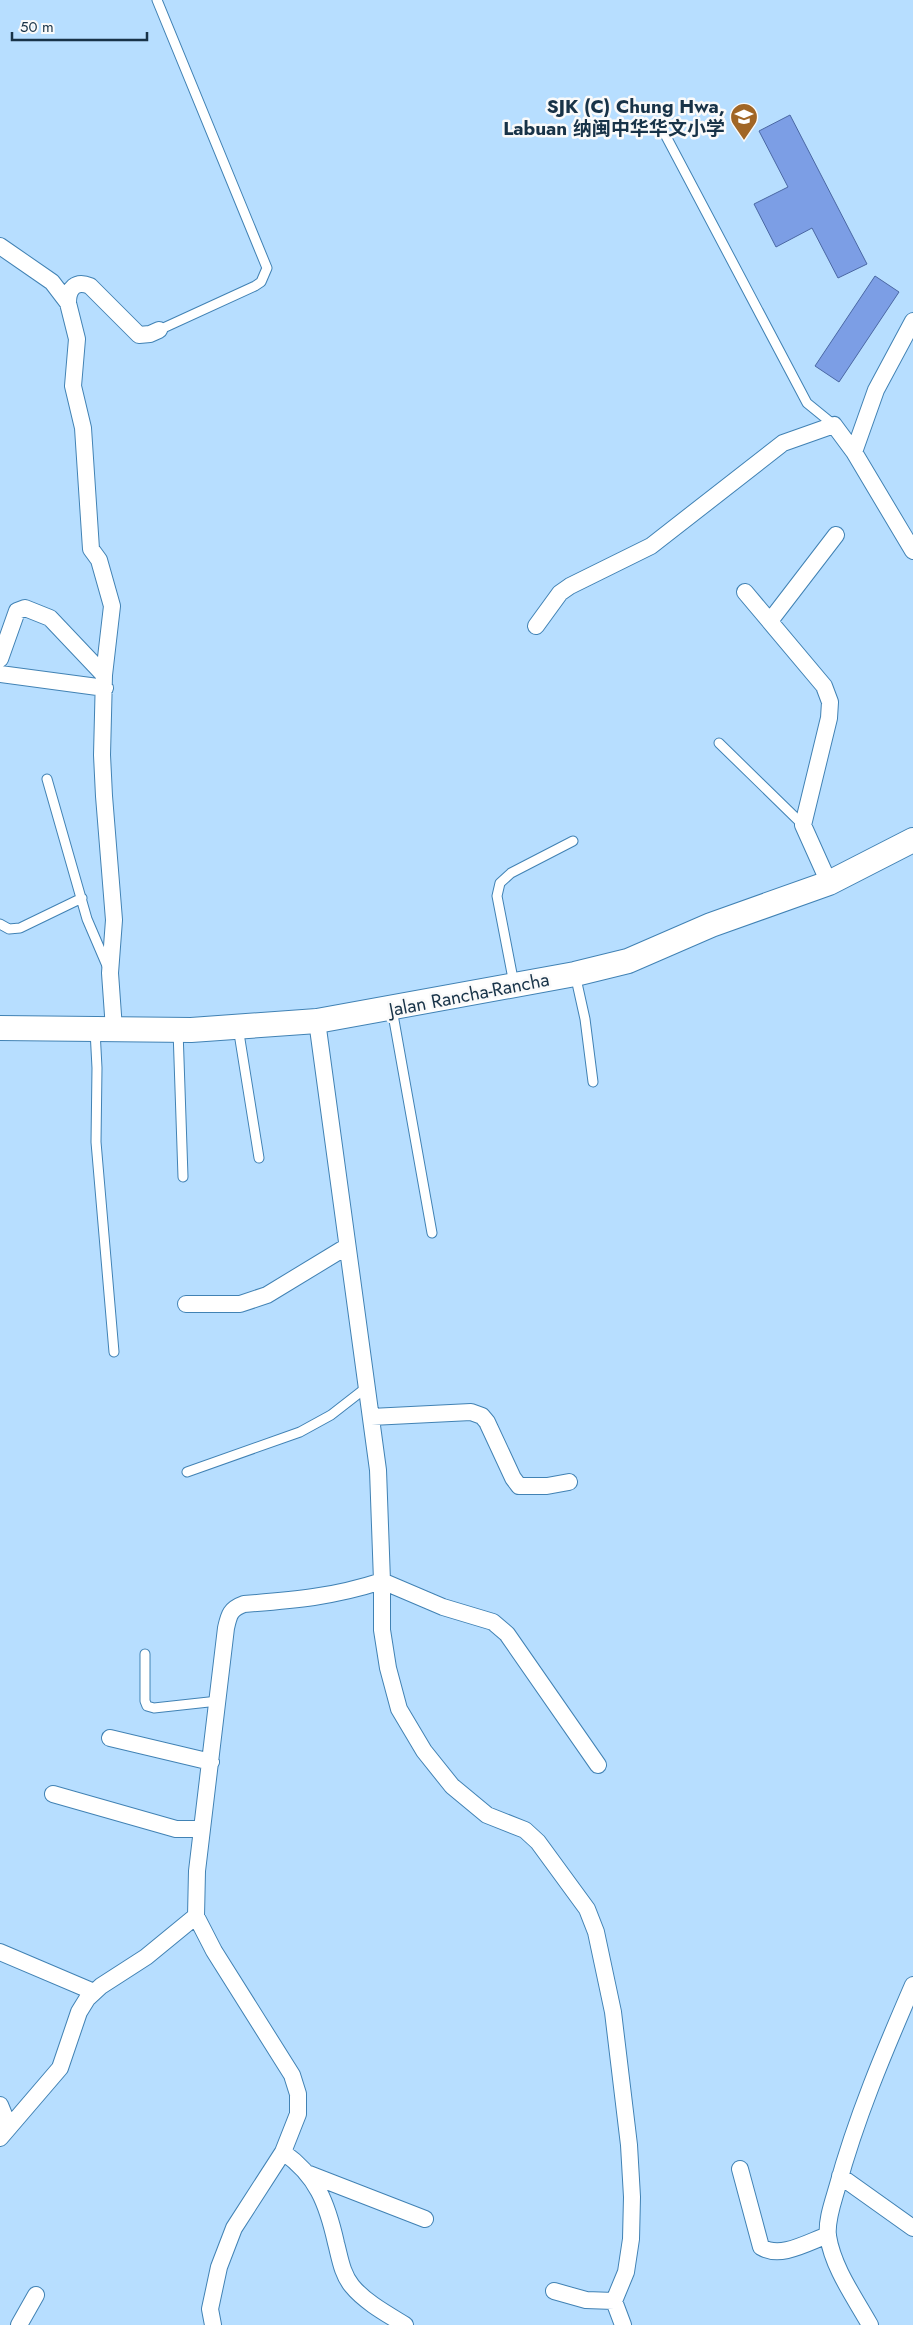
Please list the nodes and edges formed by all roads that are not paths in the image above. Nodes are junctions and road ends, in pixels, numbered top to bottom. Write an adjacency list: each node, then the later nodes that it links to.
1 (157, 0): 6 (lane)
2 (659, 122): 9 (lane)
3 (0, 246): 4 (street)
4 (68, 303): 6 (street); 18 (street)
5 (913, 321): 8 (street)
6 (159, 330)
7 (913, 343): 8 (street)
8 (898, 350): 10 (street)
9 (834, 426): 10 (street); 15 (street)
10 (854, 452): 12 (street)
11 (836, 535): 14 (street)
12 (913, 551)
13 (745, 592): 14 (street)
14 (770, 621): 21 (street)
15 (536, 626)
16 (0, 659): 18 (street)
17 (0, 674): 18 (street)
18 (105, 681): 27 (street)
19 (719, 743): 21 (lane)
20 (47, 779): 25 (lane)
21 (803, 825): 24 (street)
22 (913, 840): 24 (main road, Jalan Rancha-Rancha)
23 (573, 841): 29 (lane)
24 (829, 883): 28 (main road, Jalan Rancha-Rancha)
25 (82, 898): 26 (lane); 27 (lane)
26 (0, 924)
27 (110, 973): 34 (street)
28 (575, 974): 29 (main road, Jalan Rancha-Rancha); 36 (lane)
29 (514, 986): 30 (main road, Jalan Rancha-Rancha)
30 (392, 1008): 31 (main road, Jalan Rancha-Rancha); 39 (lane)
31 (317, 1021): 32 (main road, Jalan Rancha-Rancha); 40 (street)
32 (238, 1027): 35 (main road, Jalan Rancha-Rancha); 37 (lane)
33 (0, 1028): 34 (main road, Jalan Rancha-Rancha)
34 (104, 1029): 35 (main road, Jalan Rancha-Rancha); 42 (lane)
35 (178, 1030): 38 (lane)
36 (593, 1082)
37 (259, 1158)
38 (183, 1177)
39 (432, 1233)
40 (346, 1247): 41 (street); 43 (street)
41 (186, 1304)
42 (114, 1352)
43 (367, 1387): 44 (street); 45 (lane)
44 (371, 1418): 46 (street); 47 (street)
45 (187, 1472)
46 (569, 1482)
47 (382, 1581): 49 (street); 52 (street); 70 (street)
48 (145, 1654): 49 (lane)
49 (218, 1701): 51 (street)
50 (110, 1738): 51 (street)
51 (211, 1762): 54 (street)
52 (598, 1765)
53 (53, 1794): 54 (street)
54 (202, 1829): 55 (street)
55 (196, 1916): 58 (street); 61 (street)
56 (0, 1952): 58 (street)
57 (913, 1986): 64 (street)
58 (94, 1992): 60 (street)
59 (0, 2105): 60 (street)
60 (4, 2132)
61 (283, 2152): 63 (street); 72 (street)
62 (740, 2169): 67 (street)
63 (309, 2174): 65 (street); 73 (street)
64 (840, 2176): 66 (street); 67 (street)
65 (424, 2219)
66 (913, 2228)
67 (828, 2235): 75 (street)
68 (554, 2291): 70 (street)
69 (36, 2295): 71 (street)
70 (614, 2301): 74 (street)
71 (19, 2325)
72 (213, 2325)
73 (405, 2325)
74 (623, 2325)
75 (870, 2325)

